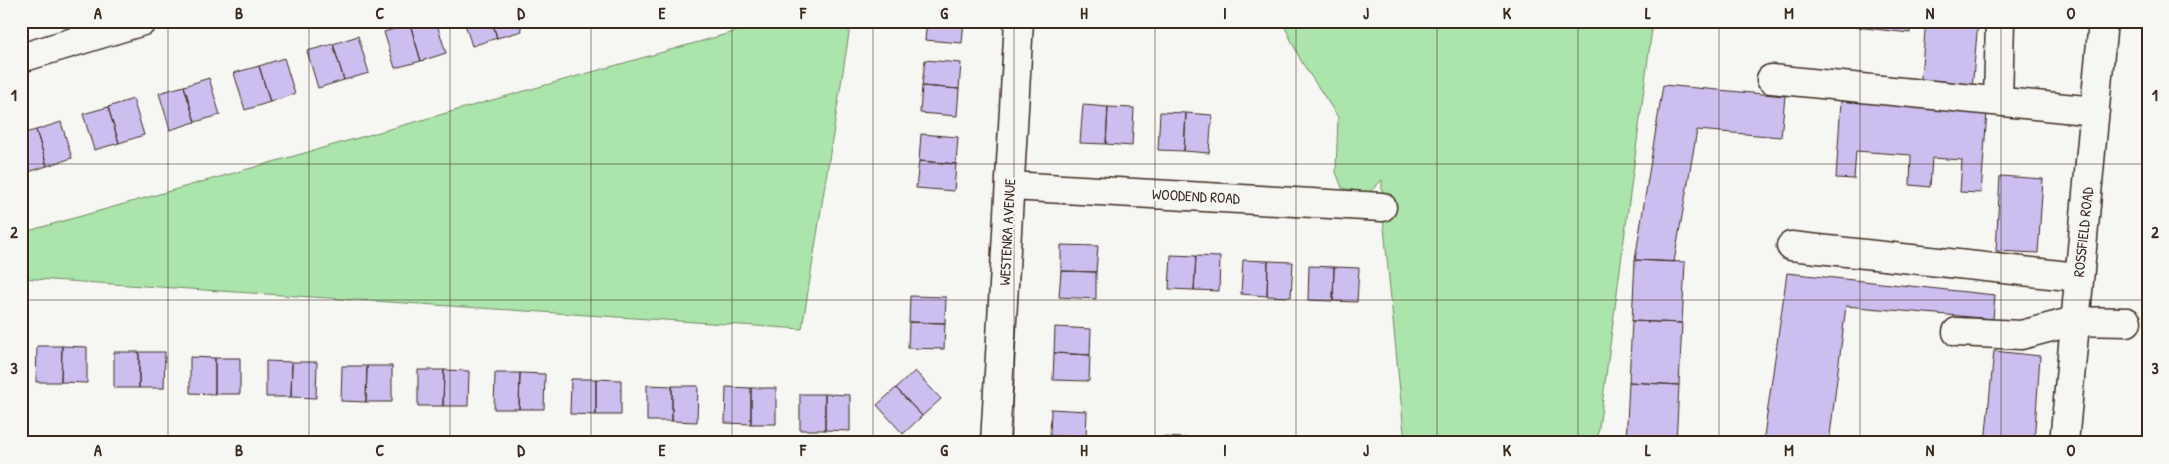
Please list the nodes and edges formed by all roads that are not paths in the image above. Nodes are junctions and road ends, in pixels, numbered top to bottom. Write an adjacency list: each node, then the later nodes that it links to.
1 (143, 21): 5 (street)
2 (1019, 21): 9 (street, WESTENRA AVENUE)
3 (2000, 21): 7 (street)
4 (2103, 21): 8 (street, ROSSFIELD ROAD)
5 (21, 58)
6 (1771, 79): 7 (street)
7 (1998, 102): 8 (street)
8 (2095, 111): 12 (street, ROSSFIELD ROAD)
9 (1010, 186): 10 (street, WOODEND ROAD); 16 (street, WESTENRA AVENUE)
10 (1382, 207)
11 (1791, 246): 12 (street)
12 (2078, 277): 13 (street, ROSSFIELD ROAD)
13 (2074, 321): 14 (street); 15 (street); 17 (street, ROSSFIELD ROAD)
14 (2127, 322)
15 (1957, 332)
16 (995, 443)
17 (2064, 443)

